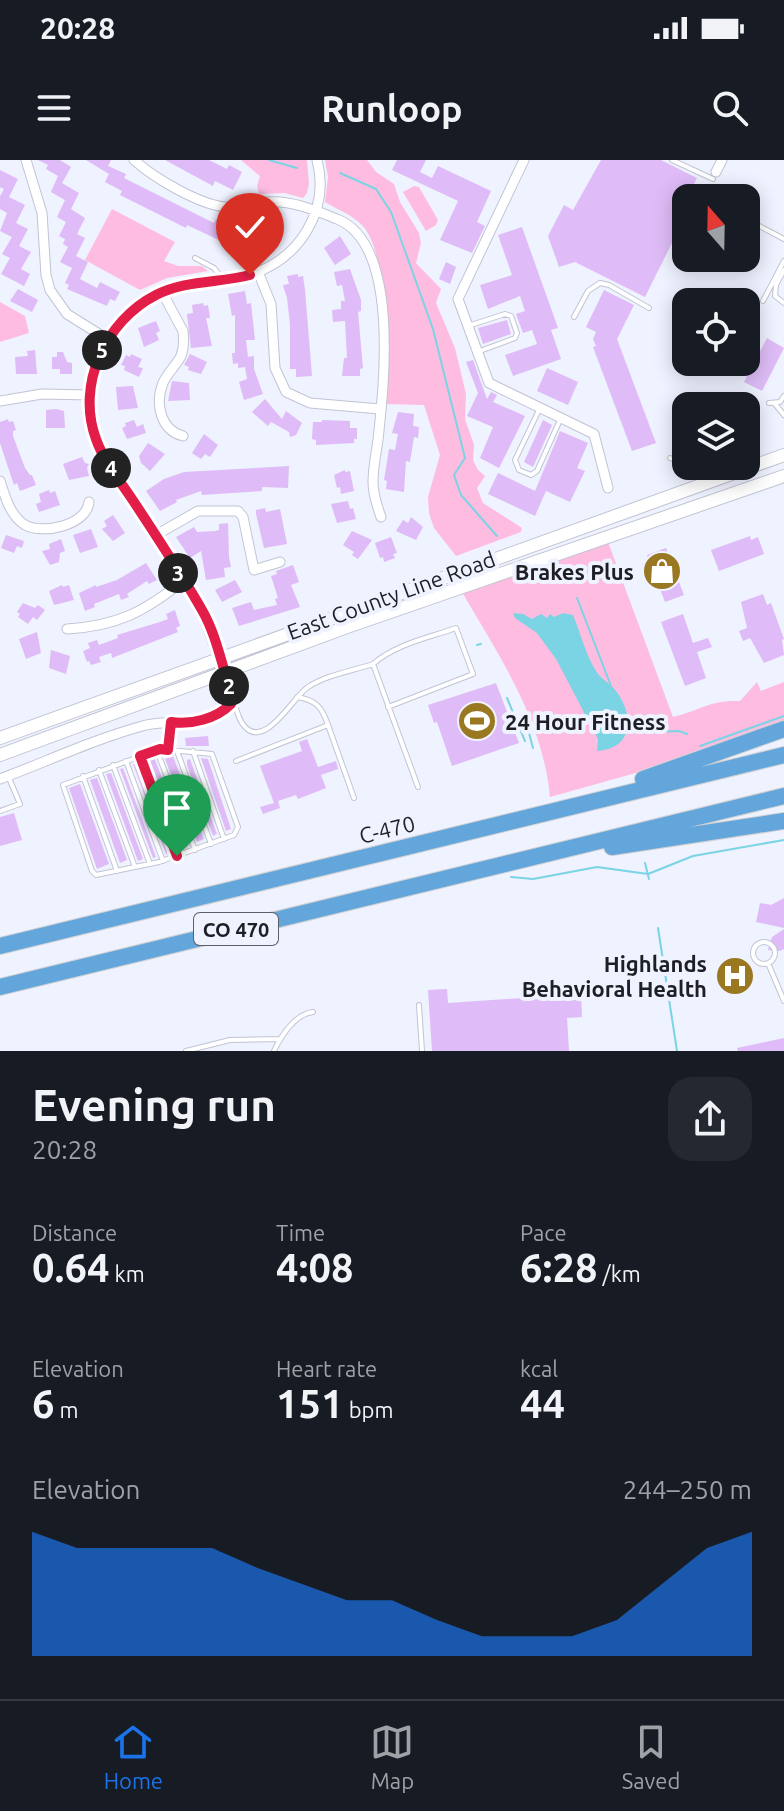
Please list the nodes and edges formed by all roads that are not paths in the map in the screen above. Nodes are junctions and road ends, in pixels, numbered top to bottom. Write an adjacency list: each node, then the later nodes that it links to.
1 (26, 160): 22 (street)
2 (134, 160): 8 (street)
3 (317, 160): 8 (street)
4 (524, 160): 21 (street)
5 (672, 160): 7 (lane)
6 (722, 160): 7 (street)
7 (714, 175)
8 (317, 211): 14 (street); 28 (street)
9 (760, 226): 10 (lane)
10 (784, 239)
11 (195, 258): 15 (lane)
12 (784, 261): 17 (lane)
13 (784, 270): 18 (lane)
14 (258, 272): 15 (street); 28 (street)
15 (223, 280): 16 (street)
16 (162, 292): 22 (street); 31 (street)
17 (763, 301)
18 (784, 303)
19 (649, 308): 20 (lane)
20 (574, 317)
21 (468, 326): 23 (street); 23 (lane)
22 (107, 339): 24 (street)
23 (478, 352): 27 (street)
24 (91, 395): 26 (street); 38 (street)
25 (784, 396): 29 (lane)
26 (0, 401)
27 (540, 408): 30 (street); 30 (lane)
28 (380, 409): 37 (street)
29 (784, 415)
30 (561, 418): 35 (street)
31 (183, 436)
32 (784, 455): 42 (main road, East County Line Road)
33 (784, 476): 44 (main road, East County Line Road)
34 (0, 481): 36 (street)
35 (608, 488)
36 (89, 502)
37 (381, 517)
38 (156, 535): 39 (street); 40 (street)
39 (280, 562)
40 (183, 581): 41 (street); 42 (street)
41 (67, 629)
42 (220, 656): 44 (street); 51 (main road, East County Line Road)
43 (373, 664): 45 (lane); 47 (lane); 47 (lane)
44 (225, 671): 46 (street); 56 (main road, East County Line Road)
45 (297, 697): 46 (lane); 49 (lane)
46 (232, 698): 48 (street)
47 (388, 707): 65 (lane)
48 (171, 722): 53 (lane); 64 (street)
49 (328, 725): 60 (lane); 67 (lane)
50 (784, 729): 70 (highway)
51 (0, 738)
52 (157, 750): 53 (lane); 58 (lane); 73 (lane)
53 (168, 750): 54 (lane)
54 (177, 751): 55 (lane); 72 (lane)
55 (193, 751): 71 (lane); 71 (lane)
56 (0, 755)
57 (784, 755): 70 (highway, C-470 / CO 470)
58 (140, 756): 59 (lane); 74 (lane)
59 (126, 761): 61 (lane); 75 (lane)
60 (236, 761)
61 (113, 765): 62 (lane); 76 (lane)
62 (99, 770): 63 (lane); 77 (lane)
63 (83, 776): 78 (lane); 78 (lane)
64 (4, 777): 68 (lane)
65 (418, 787)
66 (784, 796): 79 (highway, CO 470)
67 (354, 798)
68 (0, 811)
69 (784, 821): 79 (highway)
70 (469, 832): 80 (highway, C-470 / CO 470)
71 (224, 839): 72 (lane)
72 (211, 844): 73 (lane)
73 (195, 850): 74 (lane)
74 (177, 856): 75 (lane)
75 (163, 861): 76 (lane)
76 (150, 864): 77 (lane)
77 (135, 867): 78 (lane)
78 (117, 871)
79 (473, 872): 82 (highway, CO 470)
80 (0, 946)
81 (768, 963): 81 (lane); 83 (lane)
82 (0, 987)
83 (784, 1001)
84 (419, 1005): 89 (lane)
85 (313, 1012): 86 (lane)
86 (280, 1039): 87 (lane); 88 (lane)
87 (186, 1051)
88 (274, 1051)
89 (422, 1051)

